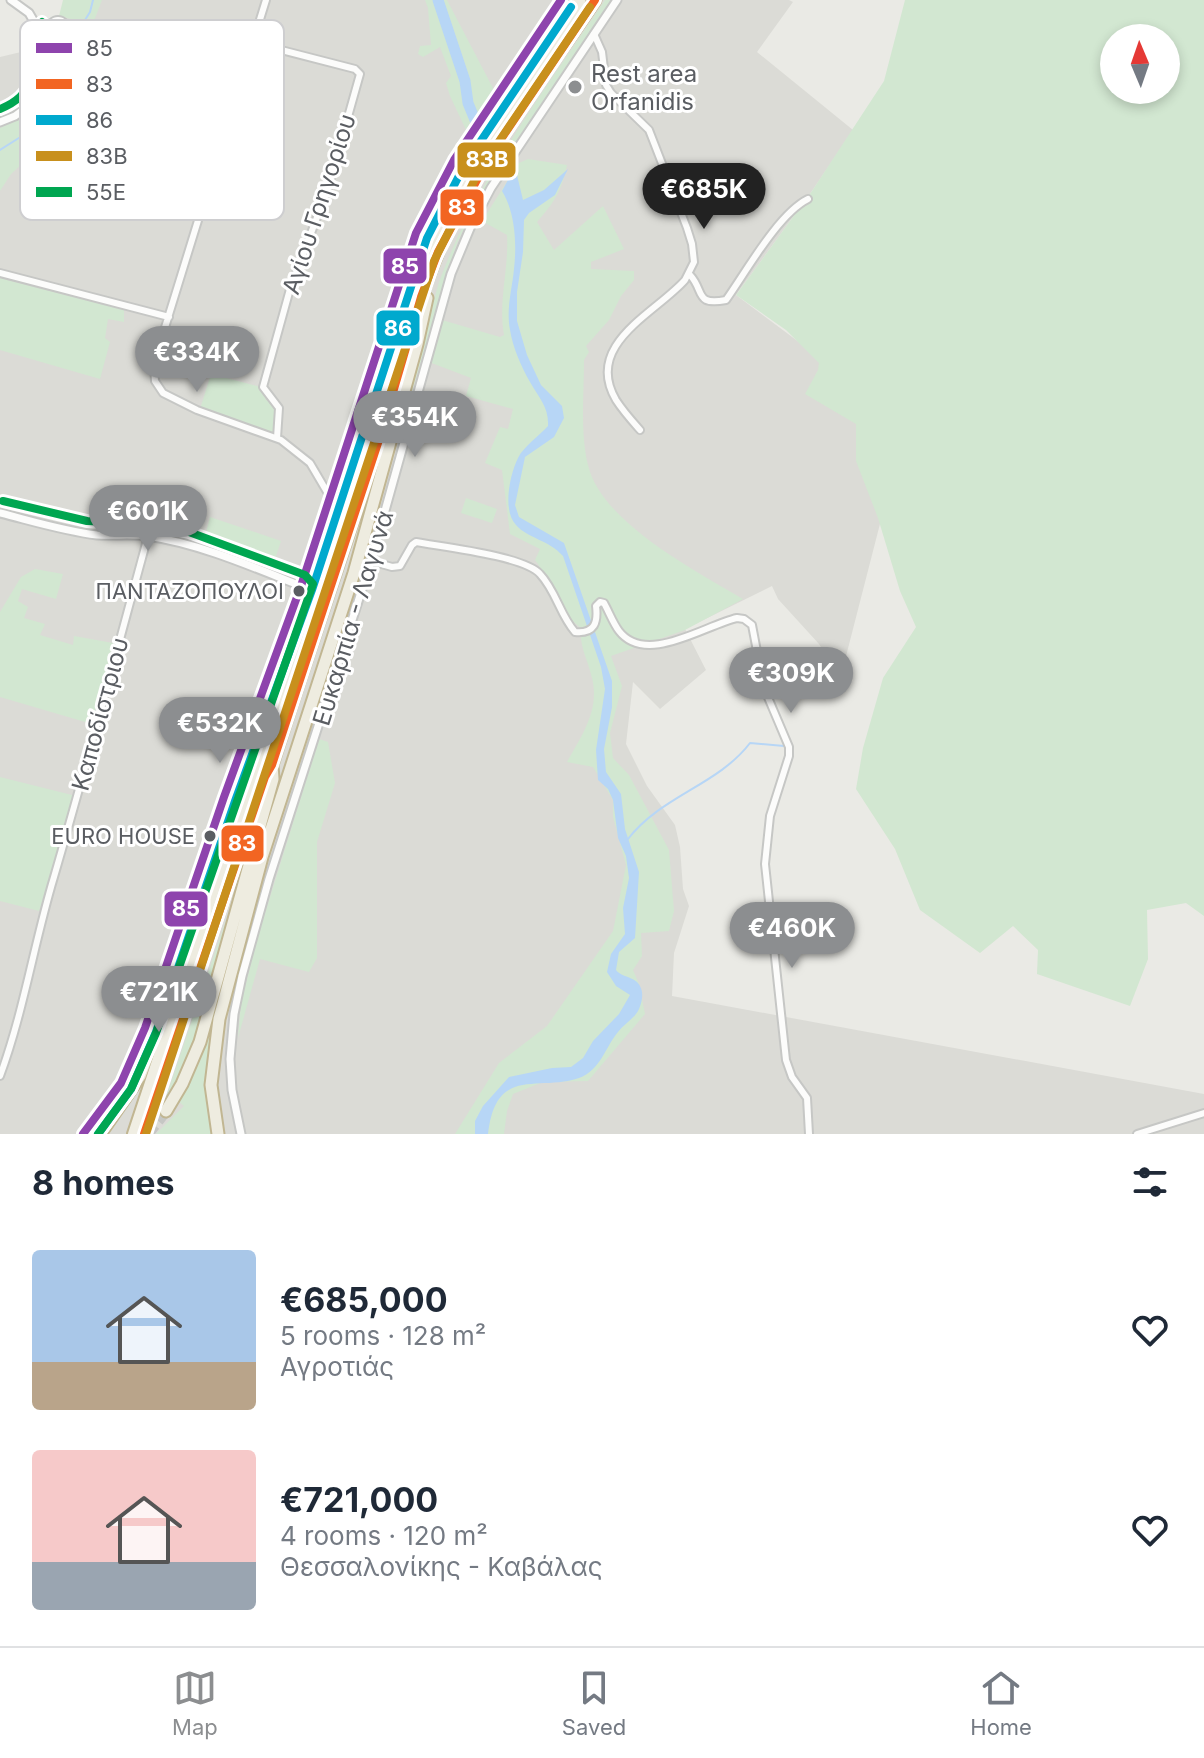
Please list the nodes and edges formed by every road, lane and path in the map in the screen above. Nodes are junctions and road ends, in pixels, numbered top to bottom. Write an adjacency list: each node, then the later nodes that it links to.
1 (11, 0): 7 (street)
2 (266, 0): 8 (street)
3 (561, 0): 21 (street)
4 (580, 0): 27 (highway)
5 (595, 0): 16 (highway)
6 (617, 0): 9 (street, Ευκαρπία - Λαγυνά)
7 (35, 20)
8 (260, 20)
9 (594, 34): 17 (street); 24 (street, Ευκαρπία - Λαγυνά)
10 (284, 51): 20 (street, Αγίου Γρηγορίου)
11 (20, 113): 12 (street)
12 (0, 122)
13 (808, 199): 17 (street)
14 (199, 220): 18 (street)
15 (0, 273): 18 (street)
16 (430, 275): 26 (highway); 35 (highway)
17 (690, 275): 19 (street)
18 (169, 317): 20 (street)
19 (640, 430)
20 (277, 438): 21 (street)
21 (330, 497): 25 (street)
22 (0, 513): 23 (street)
23 (148, 536): 25 (street); 28 (street, Καποδίστριου)
24 (371, 561): 36 (street, Ευκαρπία - Λαγυνά); 37 (street)
25 (301, 586): 31 (street)
26 (272, 765): 29 (highway); 34 (highway)
27 (182, 987): 32 (highway); 33 (highway)
28 (0, 1076)
29 (166, 1111)
30 (1204, 1113): 38 (street)
31 (83, 1134)
32 (100, 1134)
33 (133, 1134)
34 (144, 1134)
35 (218, 1134)
36 (241, 1134)
37 (809, 1134)
38 (1137, 1134)

